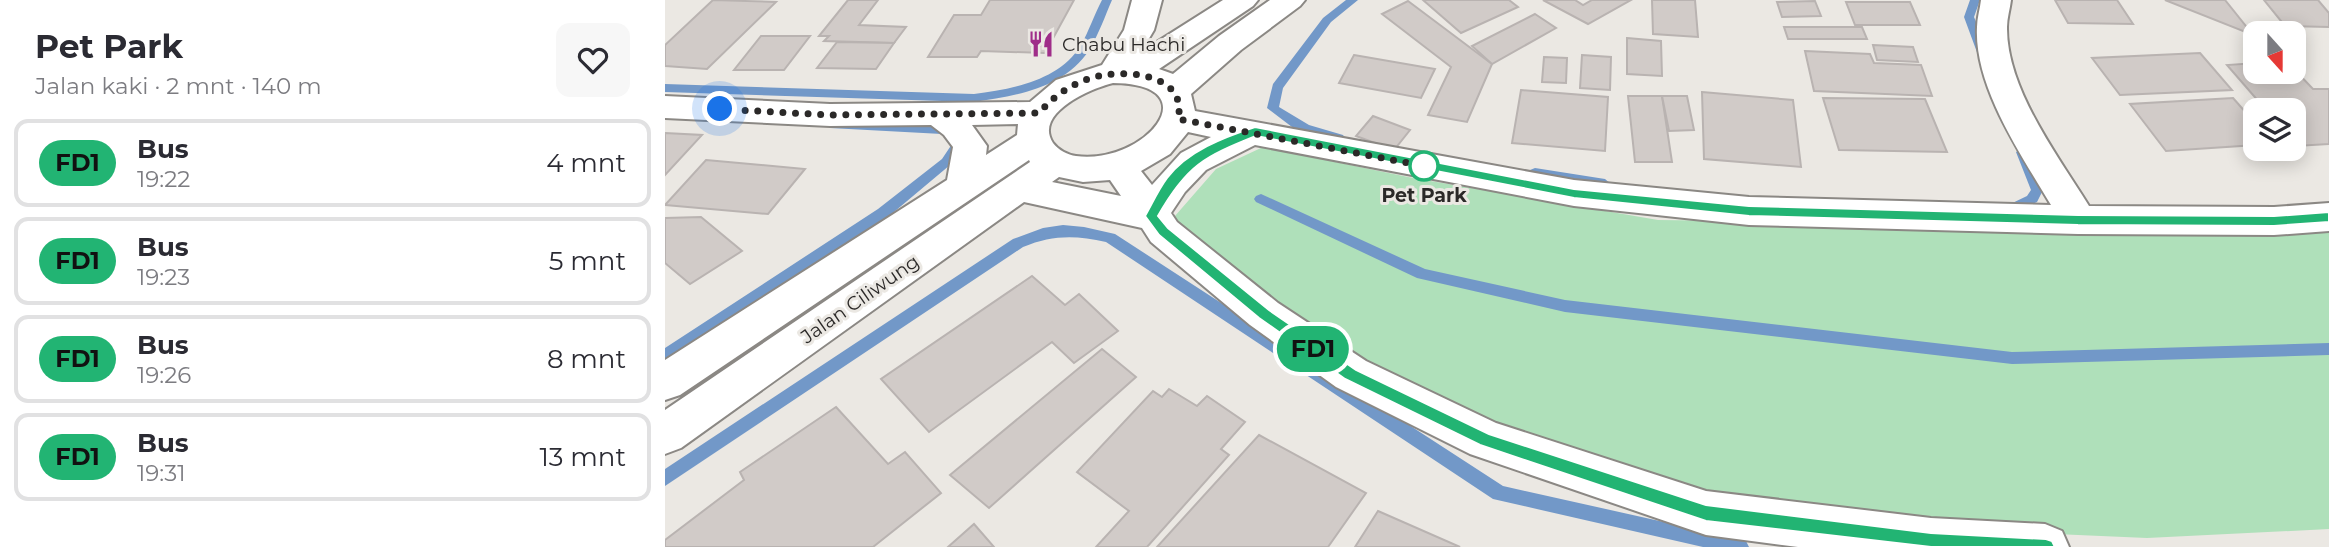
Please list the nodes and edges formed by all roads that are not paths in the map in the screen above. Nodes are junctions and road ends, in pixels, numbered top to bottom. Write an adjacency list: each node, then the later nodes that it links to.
1 (1147, 0): 5 (street)
2 (1243, 0): 5 (street)
3 (1290, 0): 6 (street)
4 (1996, 0): 16 (street)
5 (1121, 73): 6 (street); 10 (street)
6 (1176, 106): 9 (street); 11 (street)
7 (665, 107): 8 (street)
8 (938, 114): 10 (street); 12 (street)
9 (1255, 132): 14 (street); 16 (street)
10 (1042, 139): 11 (street); 12 (street, Jalan Ciliwung); 13 (street, Jalan Ciliwung)
11 (1119, 165): 14 (street)
12 (964, 187): 17 (street, Jalan Ciliwung)
13 (1020, 188): 14 (street); 18 (street, Jalan Ciliwung)
14 (1151, 216): 19 (street)
15 (2329, 217): 16 (street)
16 (2078, 220)
17 (665, 382)
18 (665, 434)
19 (2045, 547)

